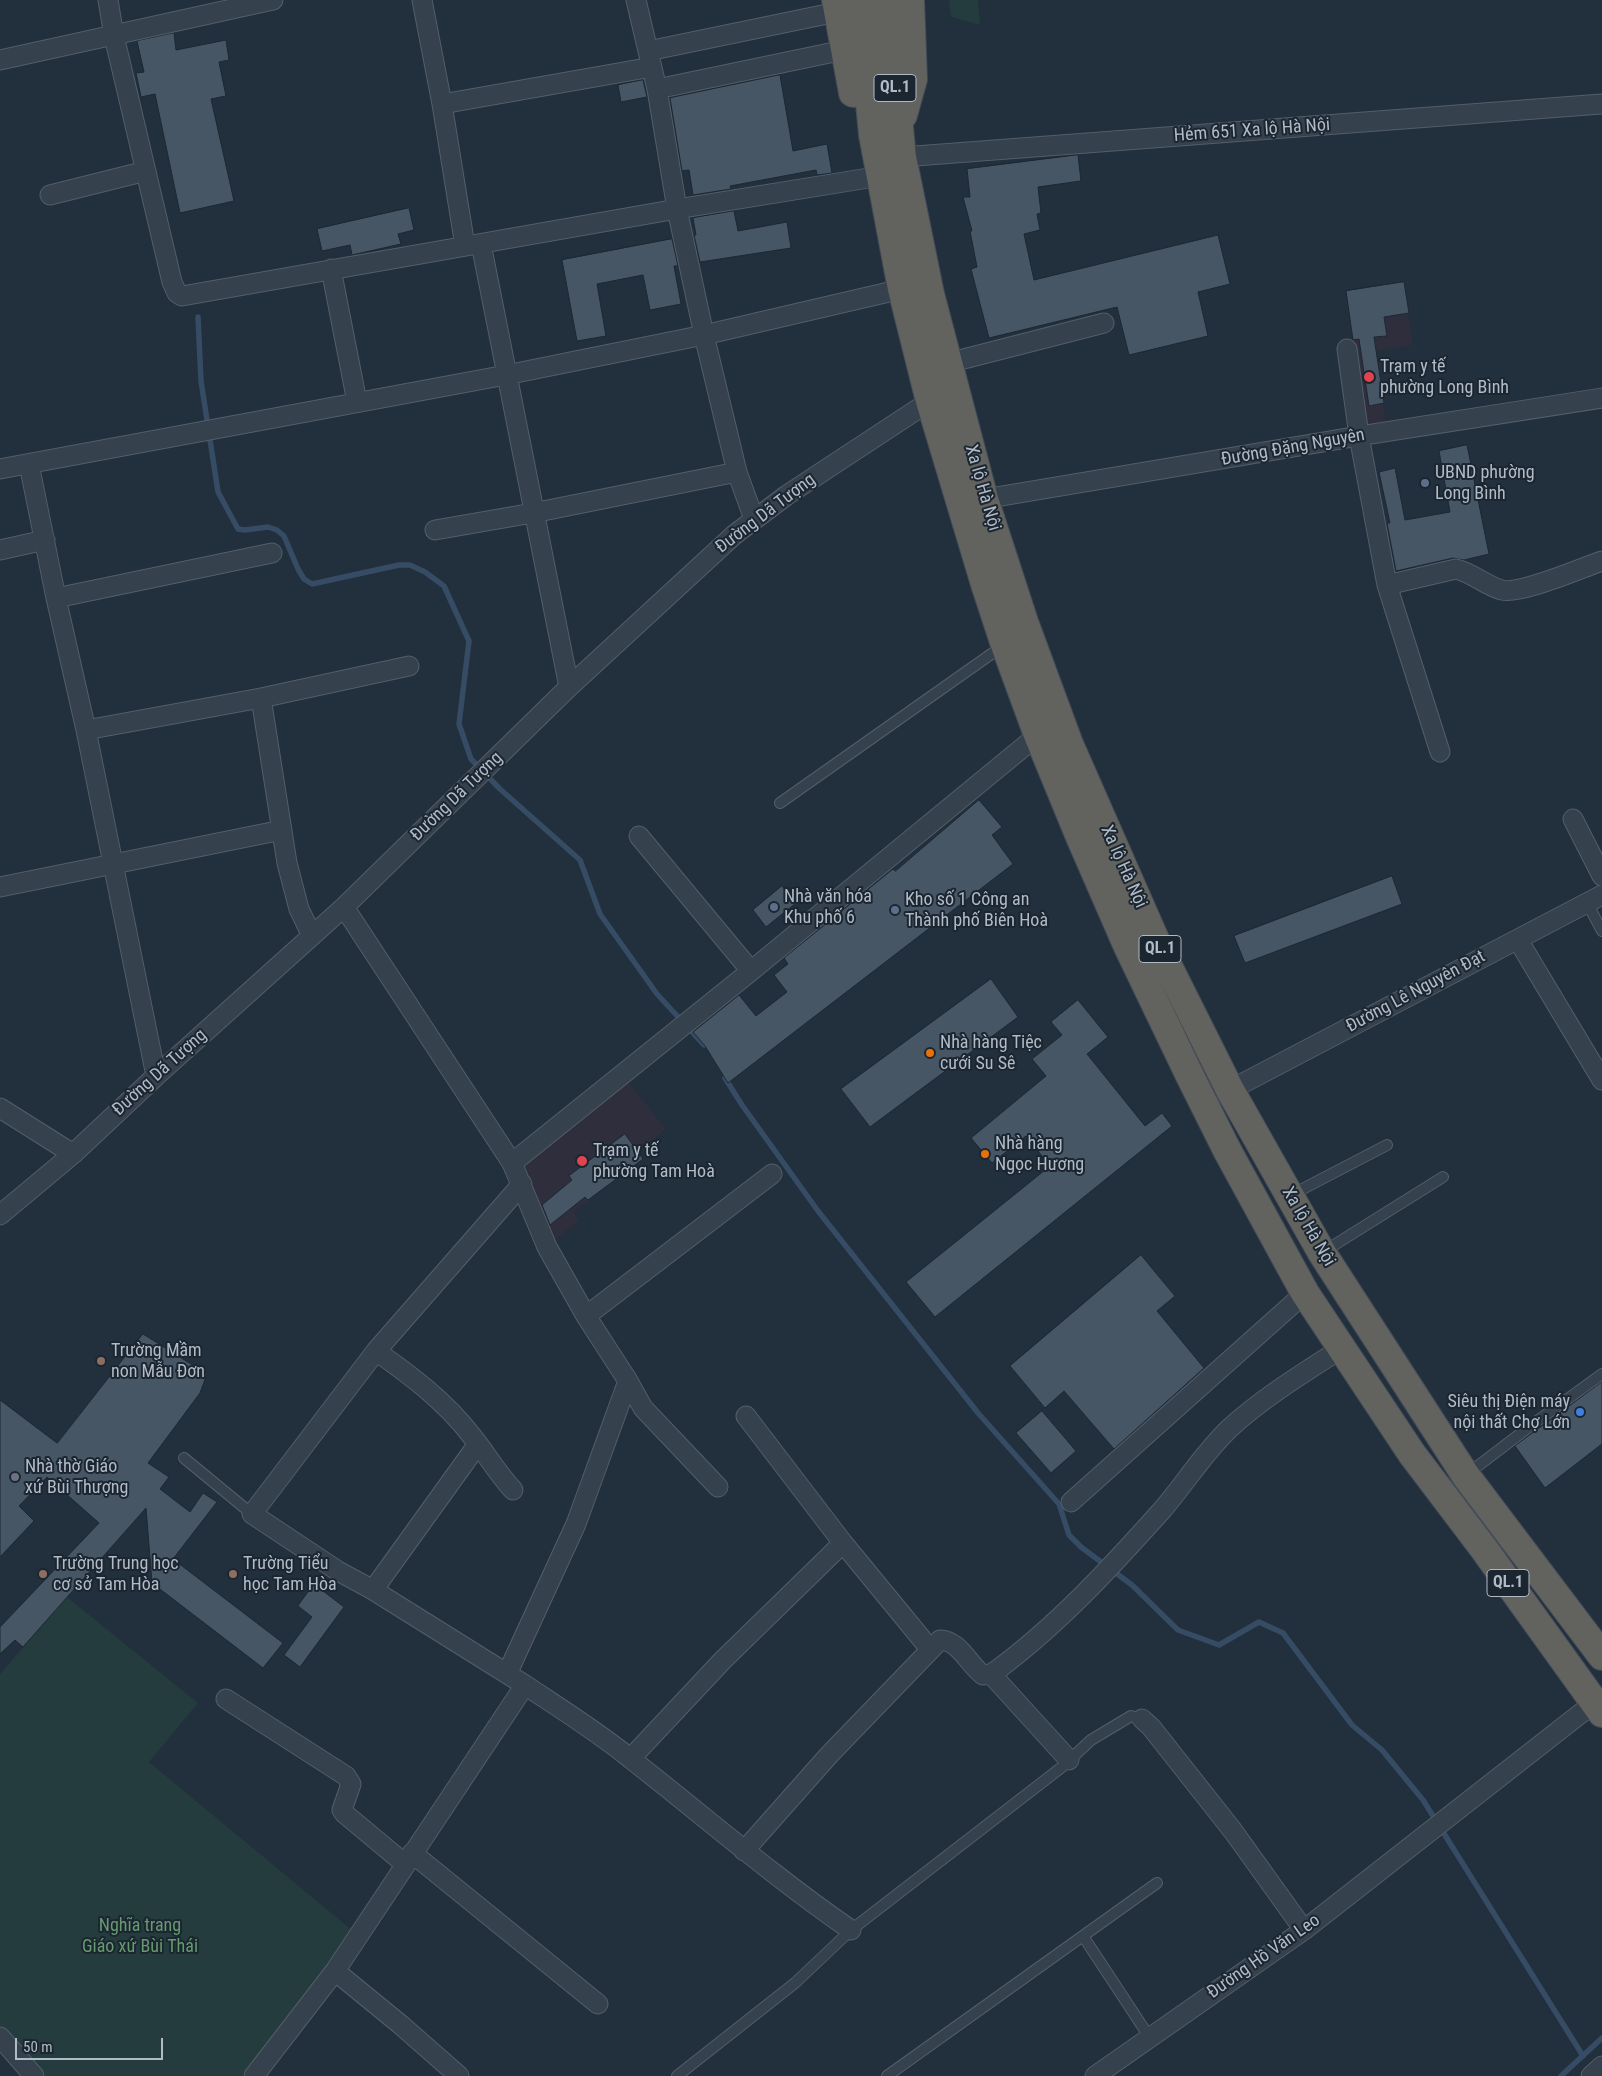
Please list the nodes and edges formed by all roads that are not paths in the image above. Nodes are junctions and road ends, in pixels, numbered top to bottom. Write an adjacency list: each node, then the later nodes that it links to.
1 (108, 0): 8 (street)
2 (273, 0): 8 (street)
3 (422, 0): 13 (street)
4 (636, 0): 10 (street)
5 (886, 0): 15 (highway, QL.1)
6 (910, 0): 15 (highway)
7 (844, 4): 9 (highway, QL.1); 10 (street)
8 (114, 36): 11 (street); 17 (street)
9 (854, 55): 12 (street); 18 (highway, Xa lộ Hà Nội / QL.1)
10 (650, 59): 12 (street); 13 (street)
11 (0, 60)
12 (657, 90): 20 (street)
13 (442, 104): 21 (street)
14 (1602, 104): 16 (street, Hẻm 651 Xa lộ Hà Nội)
15 (899, 129): 16 (highway, Xa lộ Hà Nội)
16 (902, 157): 27 (highway, Xa lộ Hà Nội / QL.1)
17 (146, 171): 19 (street); 22 (street)
18 (881, 176): 20 (street); 23 (highway, Xa lộ Hà Nội)
19 (50, 196)
20 (677, 209): 21 (street); 25 (street)
21 (473, 245): 22 (street); 28 (street)
22 (331, 270): 31 (street)
23 (902, 289): 25 (street); 30 (highway, Xa lộ Hà Nội)
24 (1104, 323): 27 (street)
25 (704, 336): 28 (street); 35 (street)
26 (1347, 349): 32 (street)
27 (948, 363): 36 (highway, Xa lộ Hà Nội / QL.1)
28 (506, 375): 31 (street); 37 (street)
29 (1602, 398): 32 (street, Đường Đặng Nguyên)
30 (930, 401): 38 (street, Đường Dã Tượng); 46 (highway, Xa lộ Hà Nội)
31 (357, 402): 33 (street)
32 (1359, 436): 36 (street, Đường Đặng Nguyên); 44 (street)
33 (29, 464): 34 (street); 40 (street)
34 (0, 469)
35 (737, 472): 37 (street); 38 (street)
36 (984, 499): 68 (highway, Xa lộ Hà Nội / QL.1)
37 (533, 513): 39 (street); 48 (street)
38 (754, 519): 48 (street, Đường Dã Tượng)
39 (435, 530)
40 (45, 540): 41 (street); 45 (street)
41 (0, 550)
42 (272, 553): 45 (street)
43 (1602, 560): 44 (street)
44 (1387, 585): 52 (street)
45 (56, 598): 50 (street)
46 (1005, 644): 51 (highway, Xa lộ Hà Nội); 53 (lane)
47 (409, 666): 49 (street)
48 (569, 687): 61 (street, Đường Dã Tượng)
49 (261, 698): 50 (street); 55 (street)
50 (86, 730): 57 (street)
51 (1038, 735): 65 (street); 79 (highway, Xa lộ Hà Nội / QL.1)
52 (1440, 752)
53 (780, 803)
54 (1573, 819): 58 (street)
55 (282, 830): 57 (street); 63 (street)
56 (639, 836): 65 (street)
57 (113, 863): 59 (street); 66 (street)
58 (1602, 876)
59 (0, 887)
60 (1594, 899): 62 (lane); 64 (street, Đường Lê Nguyên Đạt)
61 (344, 907): 63 (street, Đường Dã Tượng); 72 (street)
62 (1602, 931)
63 (312, 936): 66 (street, Đường Dã Tượng)
64 (1518, 940): 67 (street); 68 (street, Đường Lê Nguyên Đạt)
65 (751, 971): 72 (street)
66 (156, 1076): 71 (street, Đường Dã Tượng)
67 (1602, 1080)
68 (1230, 1090): 76 (highway, Xa lộ Hà Nội / QL.1)
69 (0, 1108): 71 (street)
70 (1387, 1145): 76 (lane)
71 (73, 1154): 77 (street, Đường Dã Tượng)
72 (512, 1162): 75 (street)
73 (772, 1174): 80 (street)
74 (1444, 1177): 78 (lane)
75 (522, 1184): 80 (street); 82 (street)
76 (1290, 1196): 78 (highway, Xa lộ Hà Nội / QL.1)
77 (0, 1215)
78 (1322, 1253): 88 (highway, Xa lộ Hà Nội / QL.1)
79 (1305, 1293): 81 (highway, Xa lộ Hà Nội / QL.1); 91 (street)
80 (586, 1316): 84 (street)
81 (1342, 1348): 98 (street); 101 (highway, Xa lộ Hà Nội / QL.1)
82 (376, 1351): 86 (street); 92 (street)
83 (1602, 1374): 88 (lane)
84 (628, 1381): 89 (street); 97 (street)
85 (746, 1416): 93 (street)
86 (478, 1444): 90 (street); 94 (street)
87 (184, 1458): 92 (lane)
88 (1466, 1476): 96 (highway, Xa lộ Hà Nội / QL.1)
89 (718, 1487)
90 (513, 1490)
91 (1071, 1502)
92 (252, 1514): 94 (street)
93 (843, 1543): 95 (street); 103 (street)
94 (373, 1590): 97 (street)
95 (930, 1649): 98 (street); 105 (street)
96 (1602, 1656)
97 (507, 1674): 99 (street)
98 (991, 1674): 104 (street)
99 (525, 1685): 103 (street); 106 (street)
100 (226, 1699): 106 (street)
101 (1598, 1708): 109 (street, Đường Hồ Văn Leo)
102 (1142, 1719): 104 (lane); 109 (street)
103 (631, 1758): 105 (street)
104 (1070, 1760): 108 (lane)
105 (744, 1851): 108 (street)
106 (408, 1859): 111 (street); 112 (street)
107 (1157, 1883): 110 (lane)
108 (851, 1930): 119 (lane)
109 (1304, 1930): 114 (street, Đường Hồ Văn Leo)
110 (1083, 1936): 114 (lane); 120 (lane)
111 (335, 1971): 117 (street); 118 (street)
112 (598, 2004)
113 (0, 2037): 116 (street)
114 (1150, 2038): 121 (street, Đường Hồ Văn Leo)
115 (1602, 2066): 122 (street)
116 (34, 2076)
117 (254, 2076)
118 (458, 2076)
119 (677, 2076)
120 (888, 2076)
121 (1095, 2076)
122 (1591, 2076)

